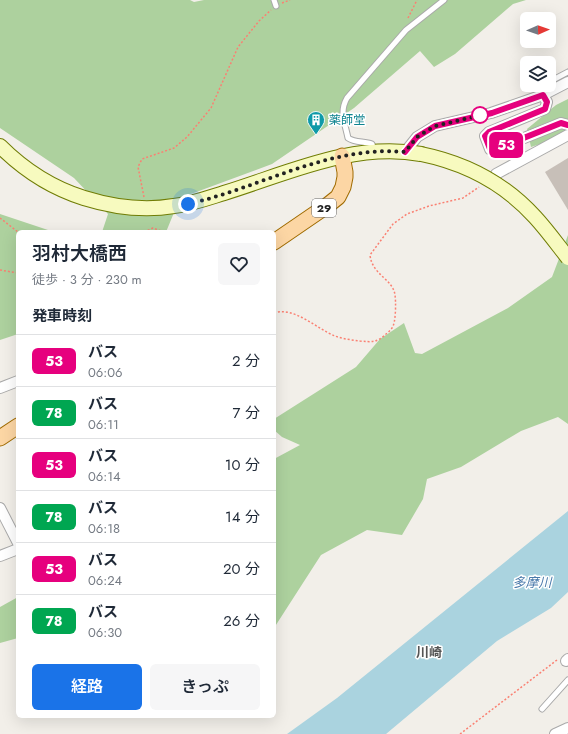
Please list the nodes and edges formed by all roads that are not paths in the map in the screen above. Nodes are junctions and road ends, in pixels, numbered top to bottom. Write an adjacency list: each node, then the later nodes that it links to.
1 (444, 0): 11 (lane)
2 (568, 72): 3 (lane)
3 (556, 78)
4 (568, 82): 5 (street)
5 (556, 86)
6 (539, 92): 12 (street)
7 (544, 92): 8 (street)
8 (568, 125)
9 (568, 135): 14 (street)
10 (0, 146): 13 (main road)
11 (374, 151): 12 (main road); 13 (main road)
12 (405, 152): 16 (main road, bridge)
13 (342, 156): 15 (main road, 29)
14 (496, 174)
15 (276, 241)
16 (568, 258)
17 (16, 382): 18 (street)
18 (0, 388)
19 (16, 428): 20 (main road)
20 (0, 438)
21 (0, 508): 22 (street)
22 (16, 539)
23 (16, 550): 24 (street)
24 (0, 556)
25 (568, 680): 26 (lane)
26 (542, 709)
27 (568, 728): 28 (street)
28 (555, 734)

